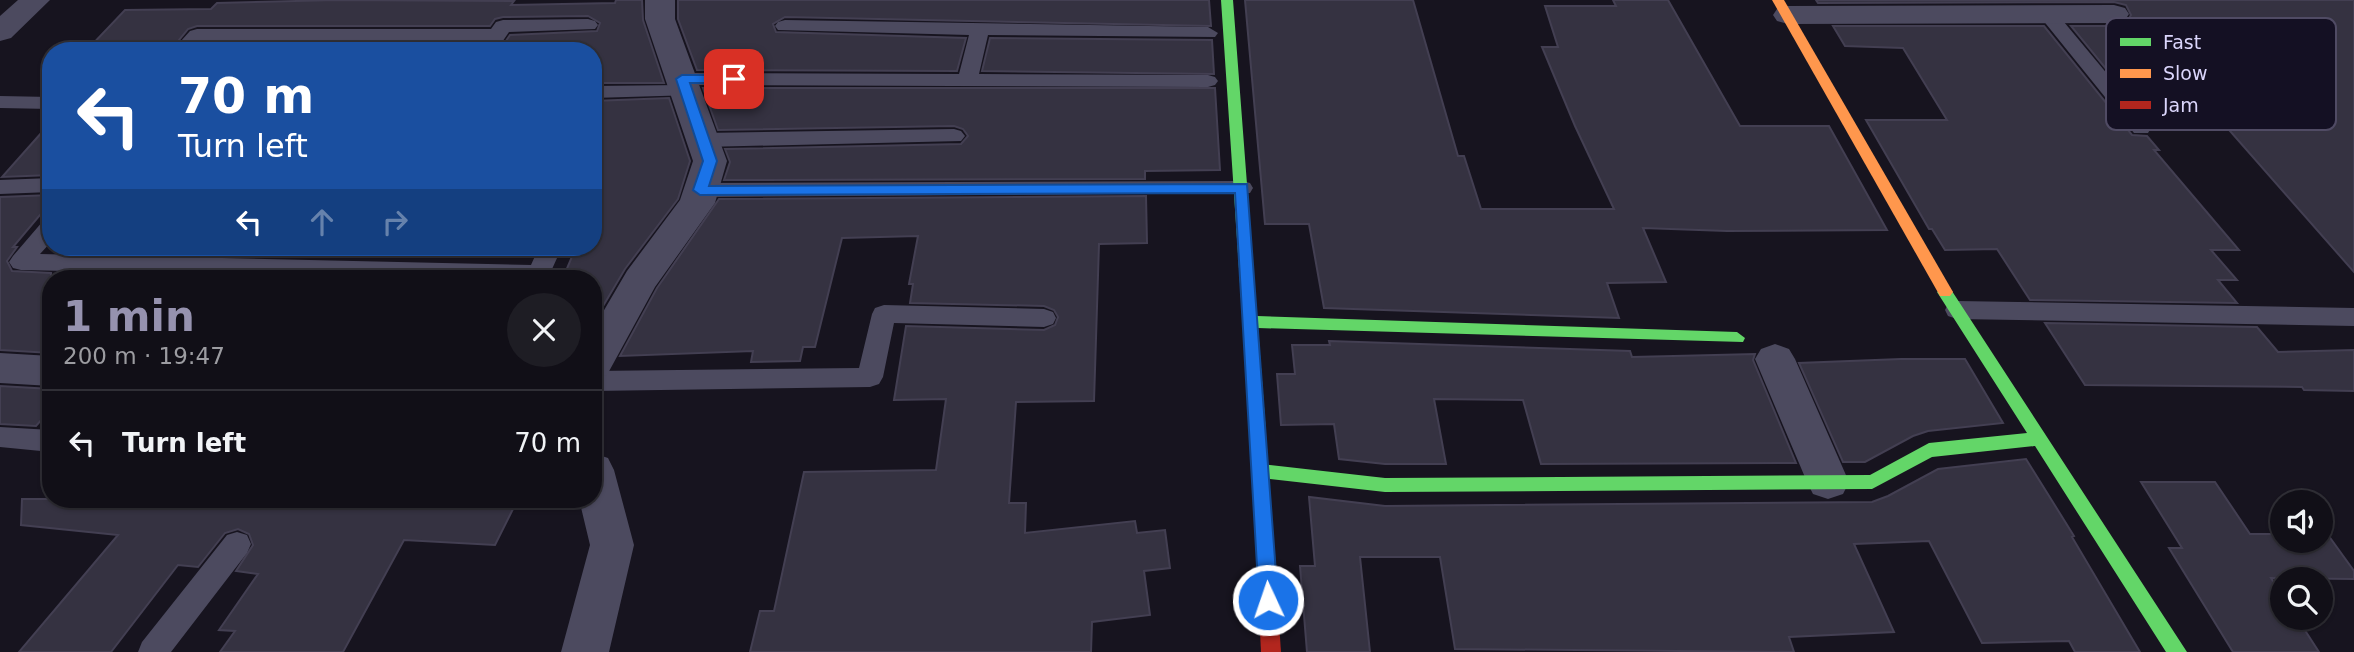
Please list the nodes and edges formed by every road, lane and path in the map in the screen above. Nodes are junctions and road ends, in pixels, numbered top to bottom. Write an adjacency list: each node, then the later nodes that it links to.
1 (35, 0): 11 (street)
2 (660, 0): 19 (street)
3 (1227, 0): 27 (street)
4 (1938, 7): 5 (street); 6 (street)
5 (1783, 8): 31 (street)
6 (2063, 9): 7 (street); 16 (lane)
7 (2114, 14)
8 (588, 25): 15 (lane)
9 (785, 26): 10 (lane)
10 (981, 28): 12 (lane); 17 (lane)
11 (0, 32)
12 (1208, 33)
13 (190, 42): 14 (lane)
14 (455, 42)
15 (493, 42)
16 (2106, 75)
17 (968, 80): 18 (lane); 19 (lane)
18 (1208, 81)
19 (685, 85): 20 (lane); 24 (street)
20 (602, 92)
21 (0, 102): 22 (lane)
22 (42, 103)
23 (954, 136): 24 (lane)
24 (703, 140): 28 (street)
25 (42, 185): 26 (lane)
26 (0, 187)
27 (1242, 188): 28 (lane); 34 (street)
28 (700, 190): 36 (street)
29 (42, 236): 30 (lane)
30 (397, 270)
31 (1957, 310): 32 (lane); 42 (street)
32 (2354, 317)
33 (1044, 318): 40 (lane)
34 (1252, 322): 35 (street); 44 (street)
35 (1737, 338)
36 (602, 348)
37 (1774, 359): 45 (street)
38 (0, 368): 39 (street)
39 (42, 370)
40 (602, 382)
41 (0, 437): 43 (lane)
42 (2036, 439): 45 (street); 51 (street)
43 (42, 440)
44 (1261, 471): 45 (street); 50 (street)
45 (1828, 482)
46 (602, 506): 49 (street)
47 (237, 544): 48 (lane)
48 (153, 652)
49 (585, 652)
50 (1271, 652)
51 (2177, 652)

